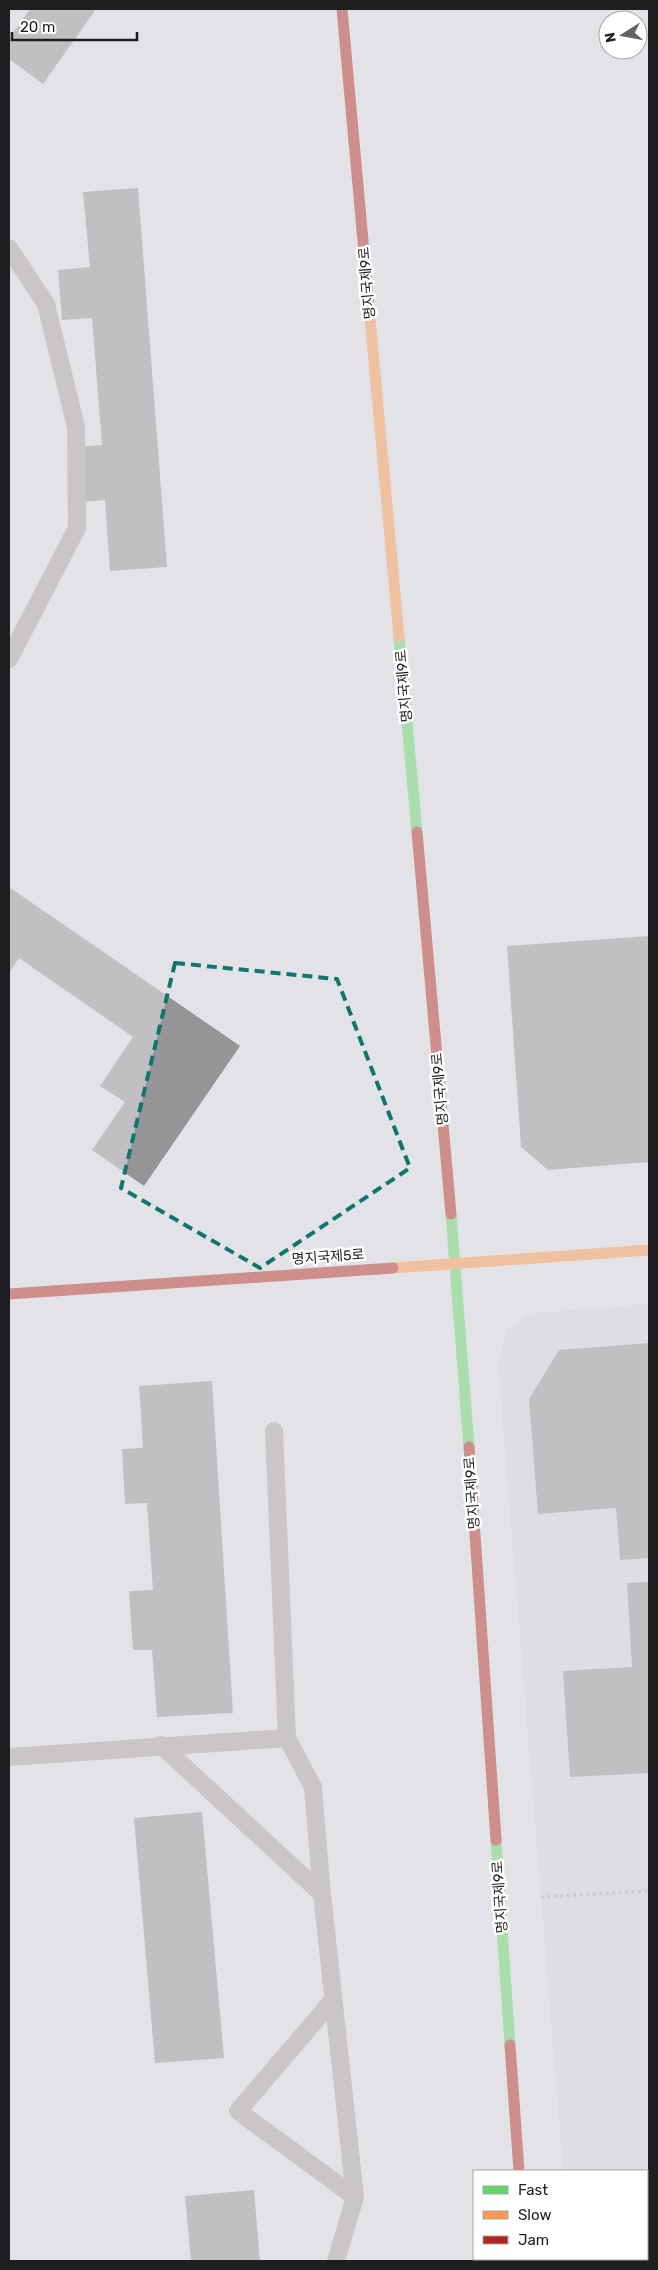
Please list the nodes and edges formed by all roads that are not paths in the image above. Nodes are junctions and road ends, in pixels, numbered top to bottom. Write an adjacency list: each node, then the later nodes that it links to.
1 (342, 9): 5 (street, 명지국제9로)
2 (9, 248): 3 (lane)
3 (9, 659)
4 (649, 1250): 5 (street, 명지국제5로)
5 (456, 1264): 7 (street, 명지국제5로); 15 (street, 명지국제9로)
6 (9, 1279): 7 (lane)
7 (31, 1292): 8 (street, 명지국제5로)
8 (9, 1294)
9 (274, 1431): 10 (lane)
10 (286, 1738): 11 (lane); 13 (lane)
11 (161, 1745): 12 (lane); 13 (lane)
12 (9, 1757)
13 (322, 1894): 14 (lane)
14 (333, 2000): 16 (lane); 16 (lane)
15 (519, 2170)
16 (355, 2197): 17 (lane)
17 (336, 2261)

